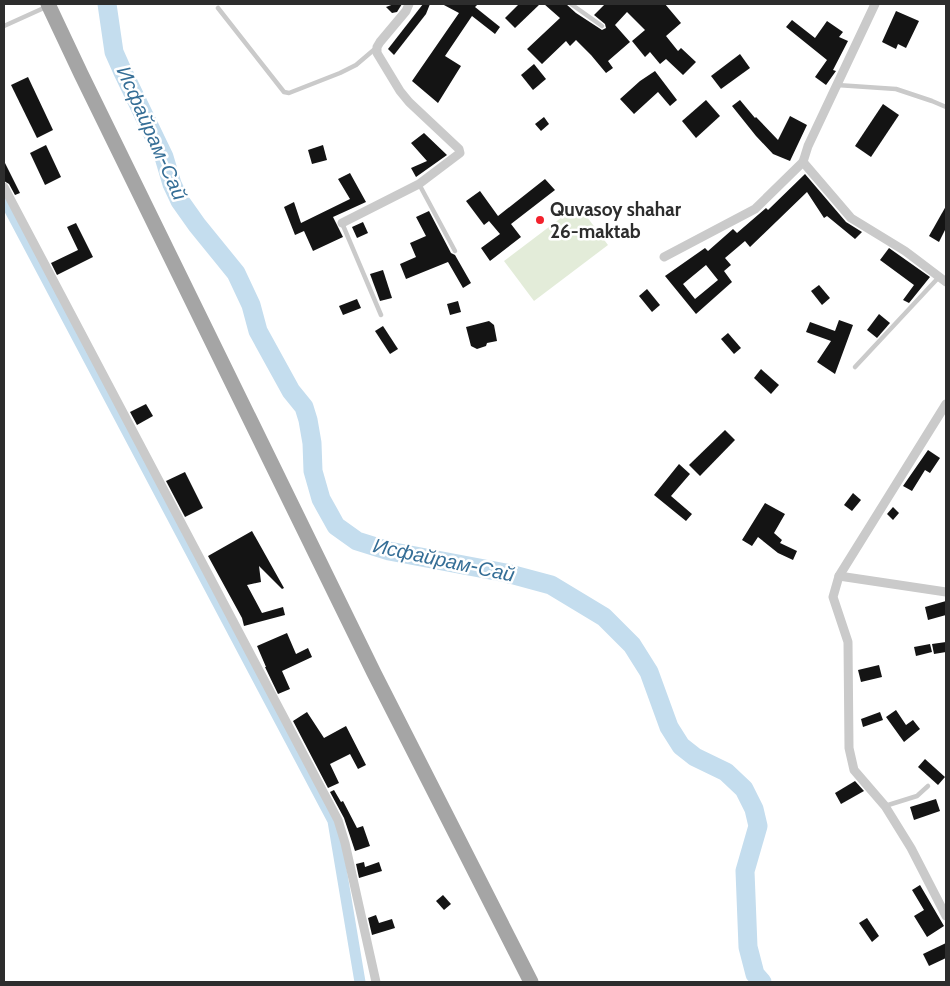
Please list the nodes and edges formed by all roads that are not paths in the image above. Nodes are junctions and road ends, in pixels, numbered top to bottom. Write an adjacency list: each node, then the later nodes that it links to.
1 (49, 4): 6 (lane); 27 (main road)
2 (409, 4): 8 (street)
3 (571, 4): 7 (lane)
4 (875, 4): 9 (street)
5 (218, 8): 8 (lane)
6 (4, 26)
7 (602, 26)
8 (377, 48): 12 (street)
9 (837, 85): 10 (lane); 11 (street)
10 (946, 107)
11 (803, 162): 16 (street); 17 (street)
12 (419, 184): 14 (street); 15 (lane)
13 (4, 188): 26 (street)
14 (342, 223): 18 (lane)
15 (455, 251)
16 (664, 257)
17 (943, 280): 19 (lane)
18 (381, 314)
19 (855, 367)
20 (946, 404): 21 (street)
21 (839, 576): 22 (street); 24 (street)
22 (946, 592)
23 (928, 786): 24 (lane)
24 (886, 806): 25 (street)
25 (946, 916)
26 (376, 982)
27 (531, 982)

